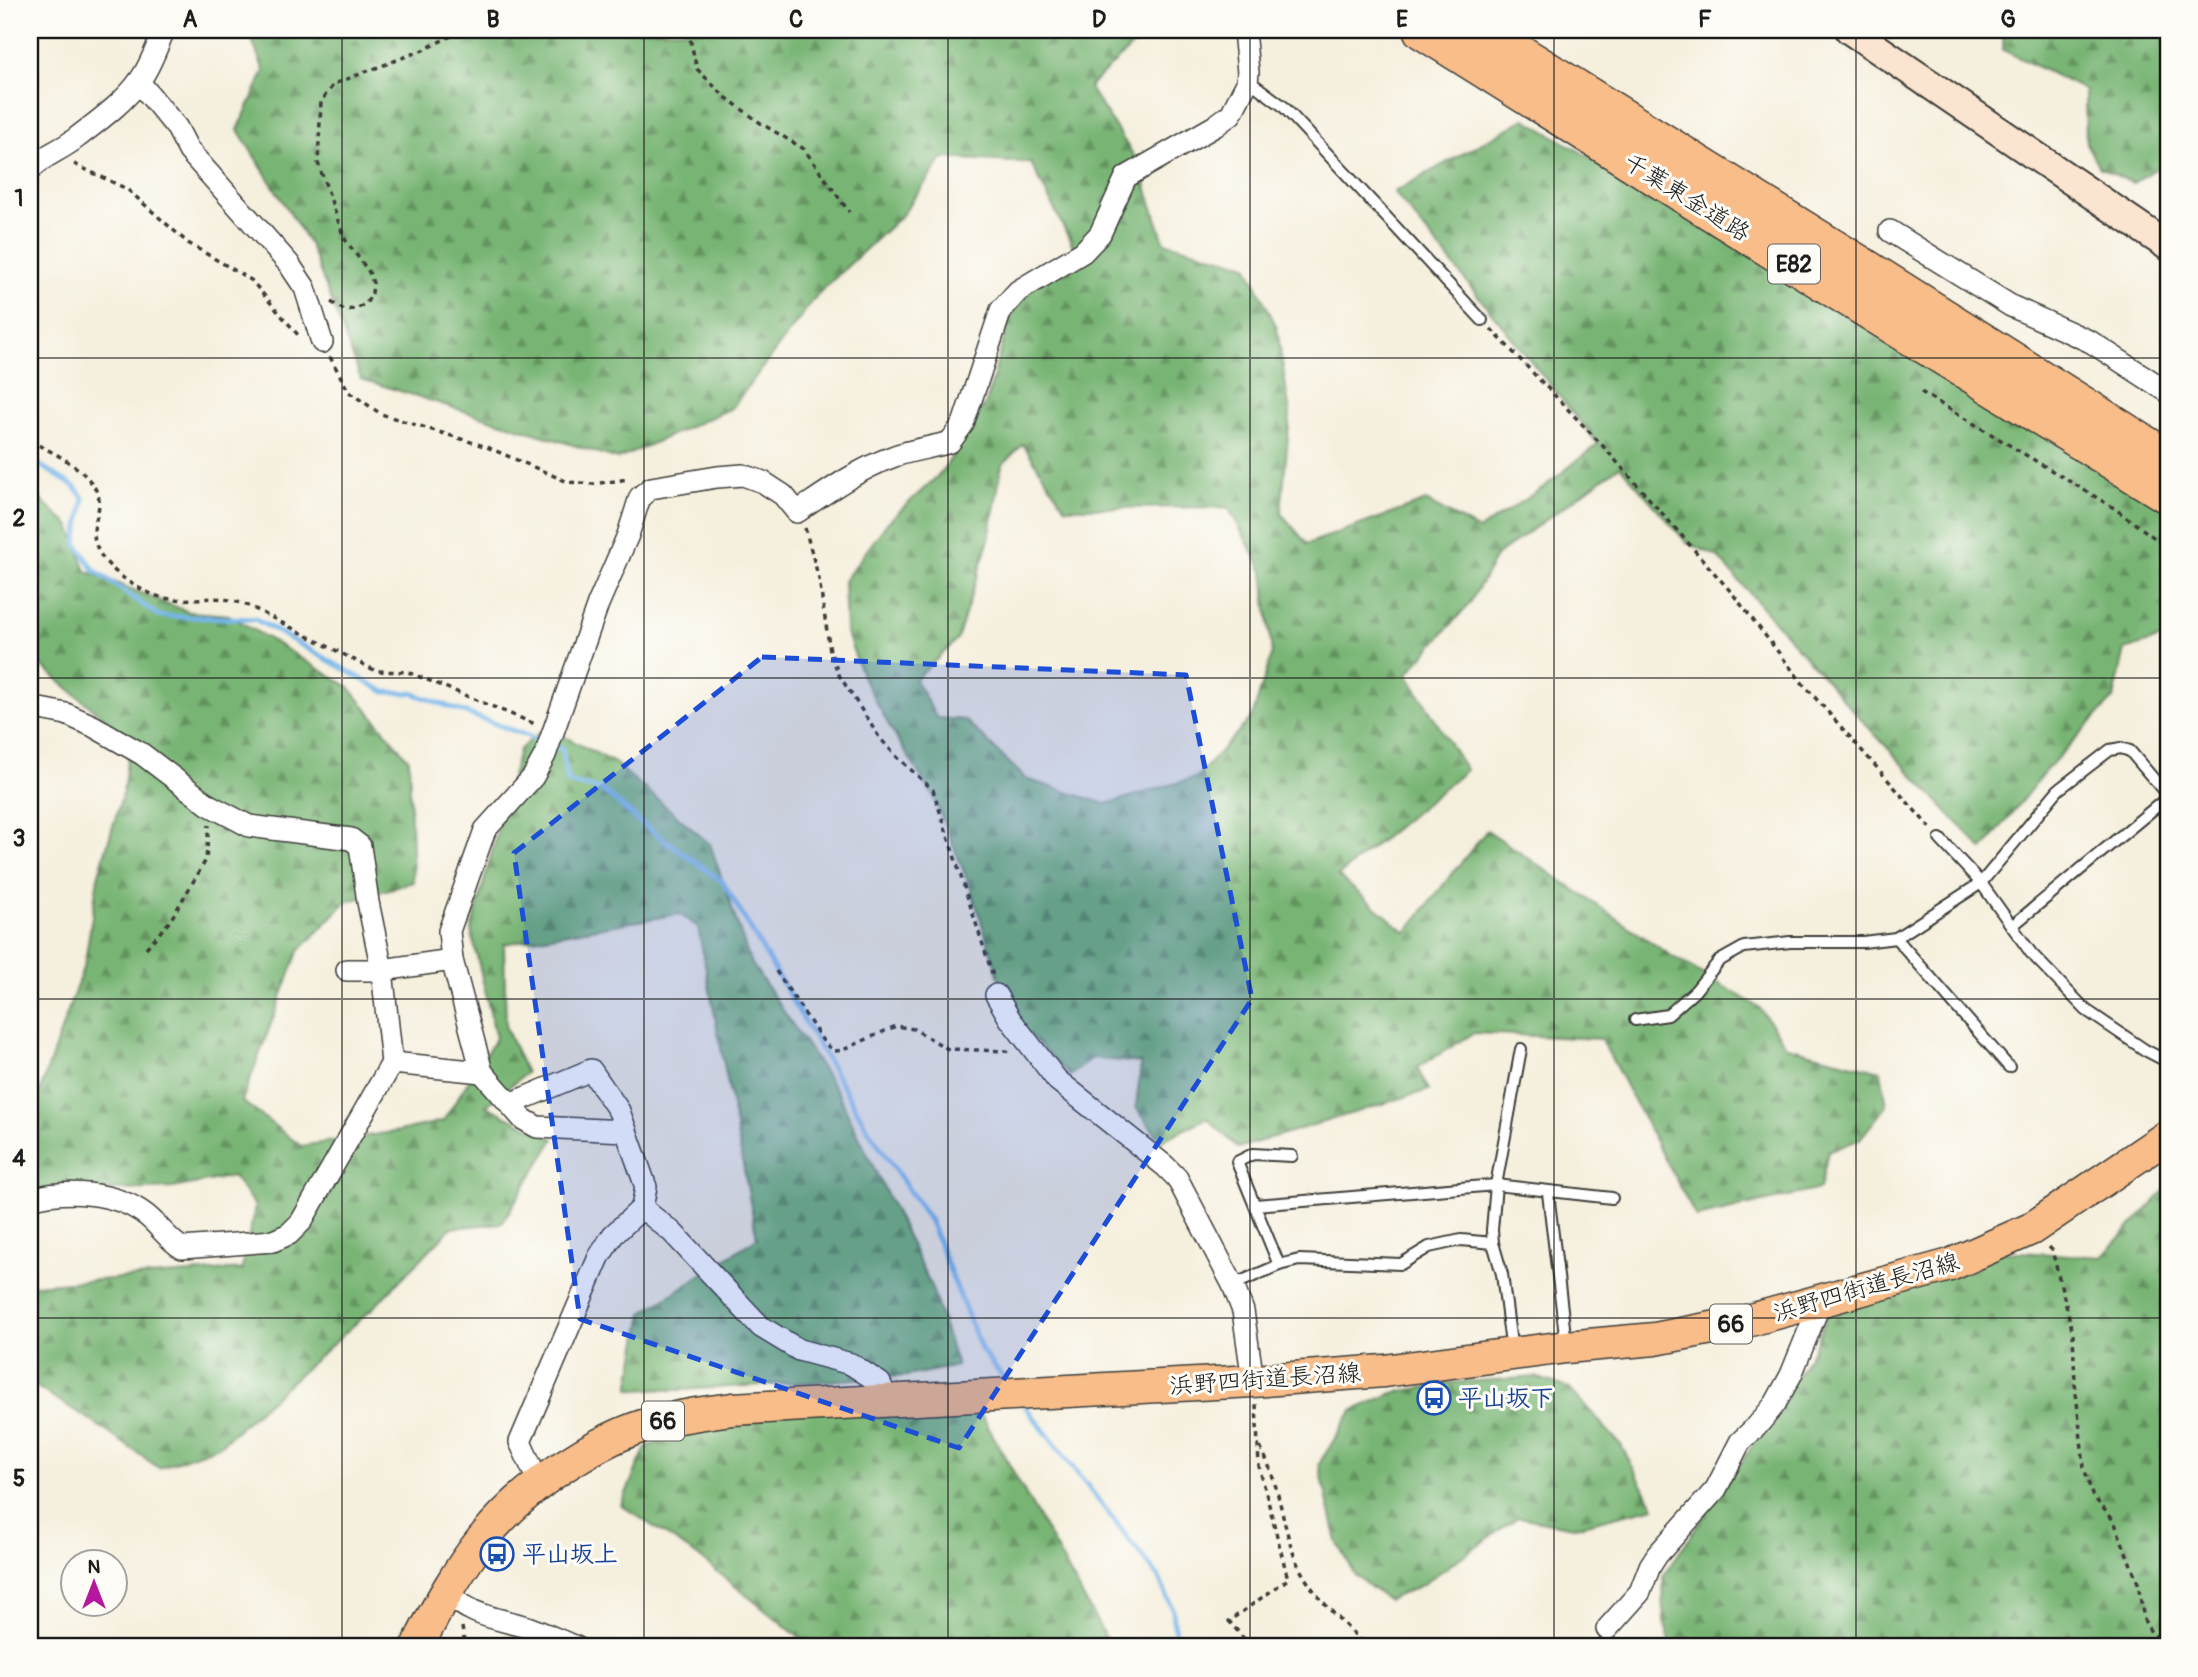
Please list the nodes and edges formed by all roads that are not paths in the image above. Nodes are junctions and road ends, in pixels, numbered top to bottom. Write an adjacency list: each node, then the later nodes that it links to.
1 (164, 30): 6 (street)
2 (1244, 30): 7 (street)
3 (1422, 30): 17 (highway, 千葉東金道路 / E82)
4 (1482, 30): 16 (highway, 千葉東金道路 / E82)
5 (1850, 30): 12 (street)
6 (139, 82): 9 (street); 14 (street)
7 (1247, 83): 13 (lane); 24 (street)
8 (30, 144): 9 (street)
9 (50, 153): 10 (street)
10 (30, 170)
11 (1891, 231): 15 (street)
12 (2168, 246)
13 (1482, 320)
14 (322, 342)
15 (2168, 392)
16 (2168, 459)
17 (2168, 495)
18 (30, 707): 26 (street)
19 (2168, 797): 21 (lane); 22 (lane)
20 (1940, 839): 21 (lane)
21 (1981, 883): 22 (lane); 23 (lane)
22 (2012, 926): 30 (lane)
23 (1896, 938): 28 (lane); 32 (lane)
24 (452, 960): 26 (street); 33 (street)
25 (347, 970): 26 (street)
26 (382, 970): 31 (street)
27 (996, 995): 46 (street)
28 (1636, 1020)
29 (1521, 1049): 38 (lane)
30 (2168, 1062)
31 (392, 1063): 33 (street); 41 (street)
32 (2009, 1067)
33 (482, 1072): 34 (street)
34 (510, 1104): 35 (street); 35 (street)
35 (626, 1130): 43 (street)
36 (2168, 1136): 47 (main road, 浜野四街道長沼線 / 66)
37 (1292, 1156): 42 (lane)
38 (1496, 1185): 39 (lane); 42 (lane); 44 (lane)
39 (1548, 1192): 40 (lane); 48 (lane)
40 (1612, 1198)
41 (30, 1199)
42 (1255, 1205): 45 (lane)
43 (642, 1208): 51 (street); 52 (street)
44 (1493, 1243): 45 (lane); 49 (lane)
45 (1279, 1265): 46 (lane)
46 (1233, 1285): 50 (street)
47 (1821, 1301): 48 (main road, 浜野四街道長沼線 / 66); 54 (street)
48 (1566, 1348): 49 (main road, 浜野四街道長沼線 / 66)
49 (1513, 1354): 50 (main road, 浜野四街道長沼線 / 66)
50 (1254, 1381): 51 (main road, 浜野四街道長沼線 / 66)
51 (888, 1401): 52 (main road, 浜野四街道長沼線 / 66)
52 (539, 1483): 53 (main road, 浜野四街道長沼線 / 66)
53 (446, 1591): 55 (main road, 浜野四街道長沼線 / 66); 56 (street)
54 (1607, 1629)
55 (417, 1647)
56 (576, 1647)

